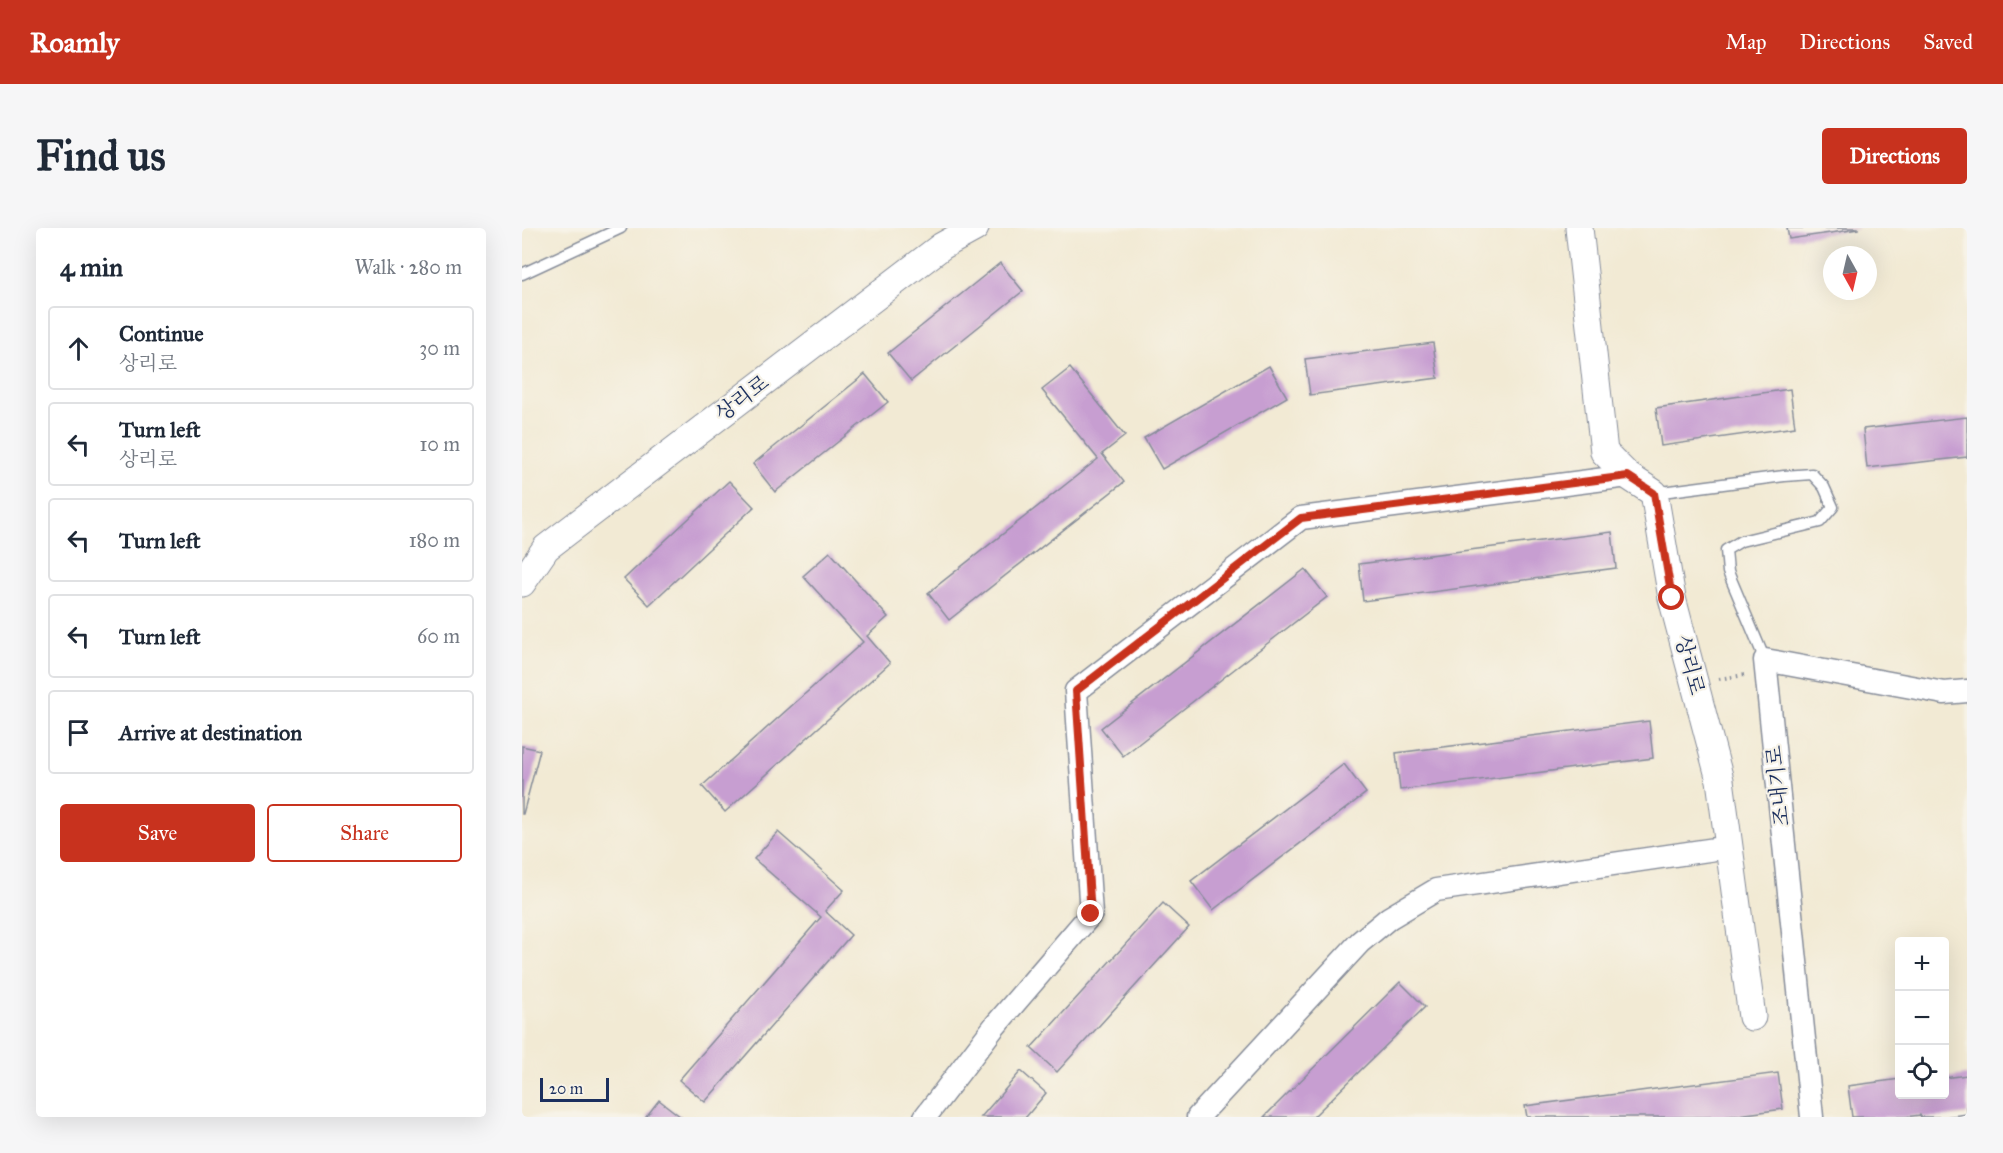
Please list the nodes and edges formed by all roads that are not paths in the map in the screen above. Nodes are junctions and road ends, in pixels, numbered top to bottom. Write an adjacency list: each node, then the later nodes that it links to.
1 (621, 228): 4 (lane)
2 (975, 228): 7 (street, 상리로)
3 (1579, 228): 5 (street)
4 (522, 274)
5 (1628, 476): 6 (street); 12 (street)
6 (1654, 493): 8 (lane); 10 (street, 상리로)
7 (522, 583)
8 (1765, 666): 9 (street); 14 (street, 조내기로)
9 (1967, 691)
10 (1729, 847): 11 (street, 상리로); 13 (street)
11 (1752, 1017)
12 (925, 1117)
13 (1198, 1117)
14 (1812, 1117)

